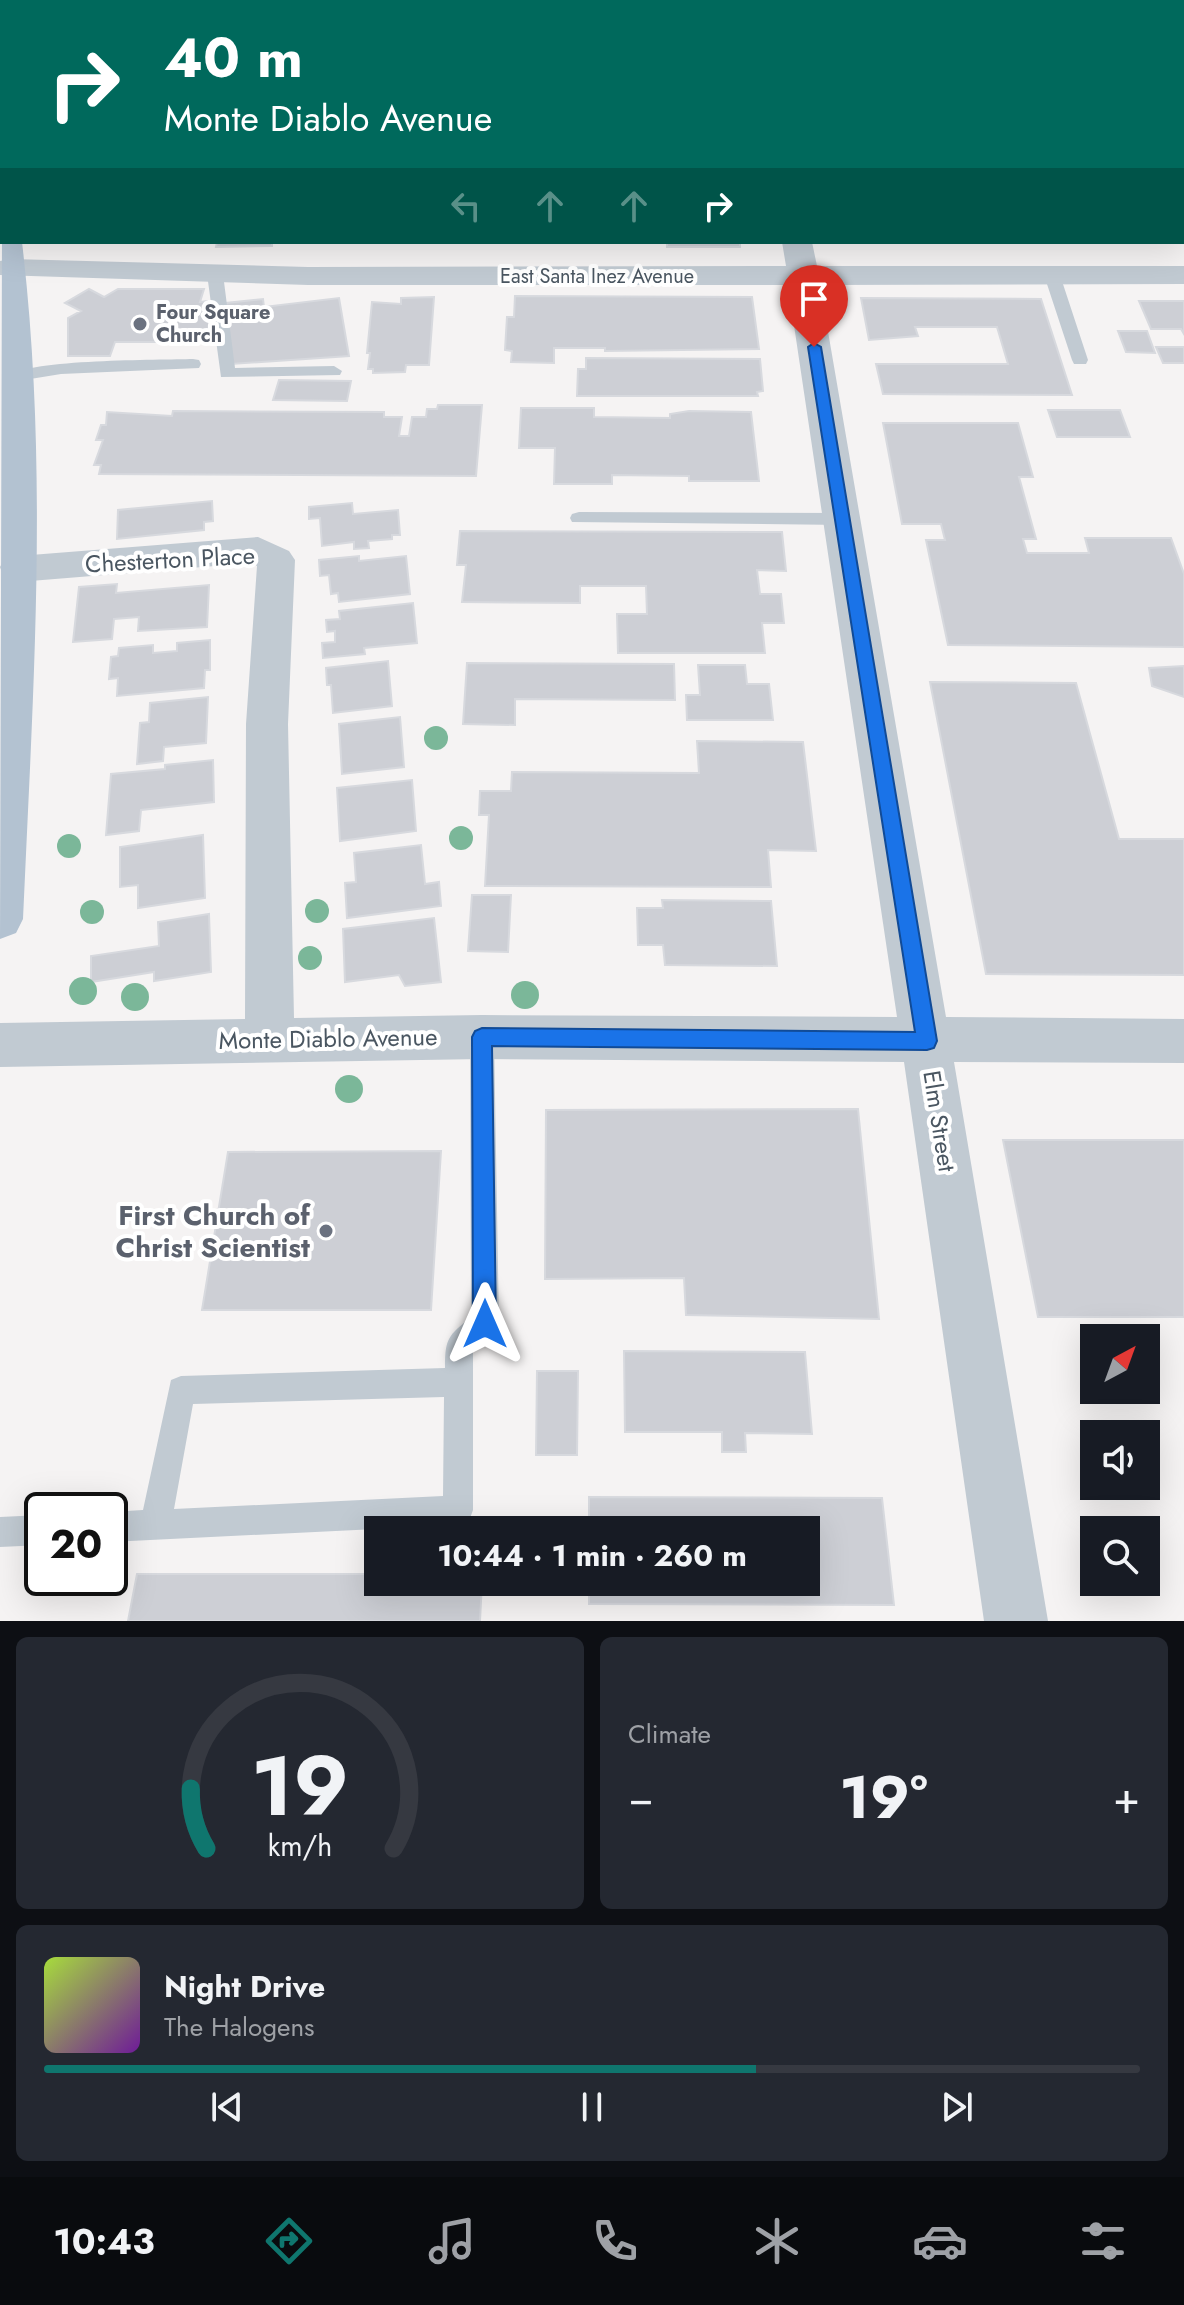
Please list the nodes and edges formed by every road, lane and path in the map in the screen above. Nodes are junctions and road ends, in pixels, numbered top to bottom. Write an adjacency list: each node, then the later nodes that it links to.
1 (799, 259): 3 (street, East Santa Inez Avenue); 4 (street, East Santa Inez Avenue); 12 (street, Elm Street)
2 (7, 268): 3 (street, East Santa Inez Avenue); 6 (main road)
3 (215, 274): 9 (lane)
4 (1052, 275): 5 (street, East Santa Inez Avenue); 7 (lane)
5 (1184, 275)
6 (8, 328): 10 (main road)
7 (1080, 360)
8 (193, 364): 10 (lane)
9 (334, 371)
10 (18, 376): 13 (main road)
11 (579, 518): 12 (lane)
12 (844, 519): 17 (street, Elm Street)
13 (11, 582): 14 (main road); 16 (street, Chesterton Place)
14 (0, 919)
15 (482, 1037): 16 (street, Monte Diablo Avenue); 17 (street, Monte Diablo Avenue); 20 (lane)
16 (270, 1039): 19 (street, Monte Diablo Avenue)
17 (927, 1041): 18 (street, Monte Diablo Avenue); 25 (street, Elm Street)
18 (1184, 1041)
19 (0, 1045)
20 (459, 1382): 21 (lane); 21 (lane)
21 (156, 1524): 22 (lane)
22 (128, 1526)
23 (24, 1531): 24 (lane)
24 (0, 1532)
25 (1016, 1621)

